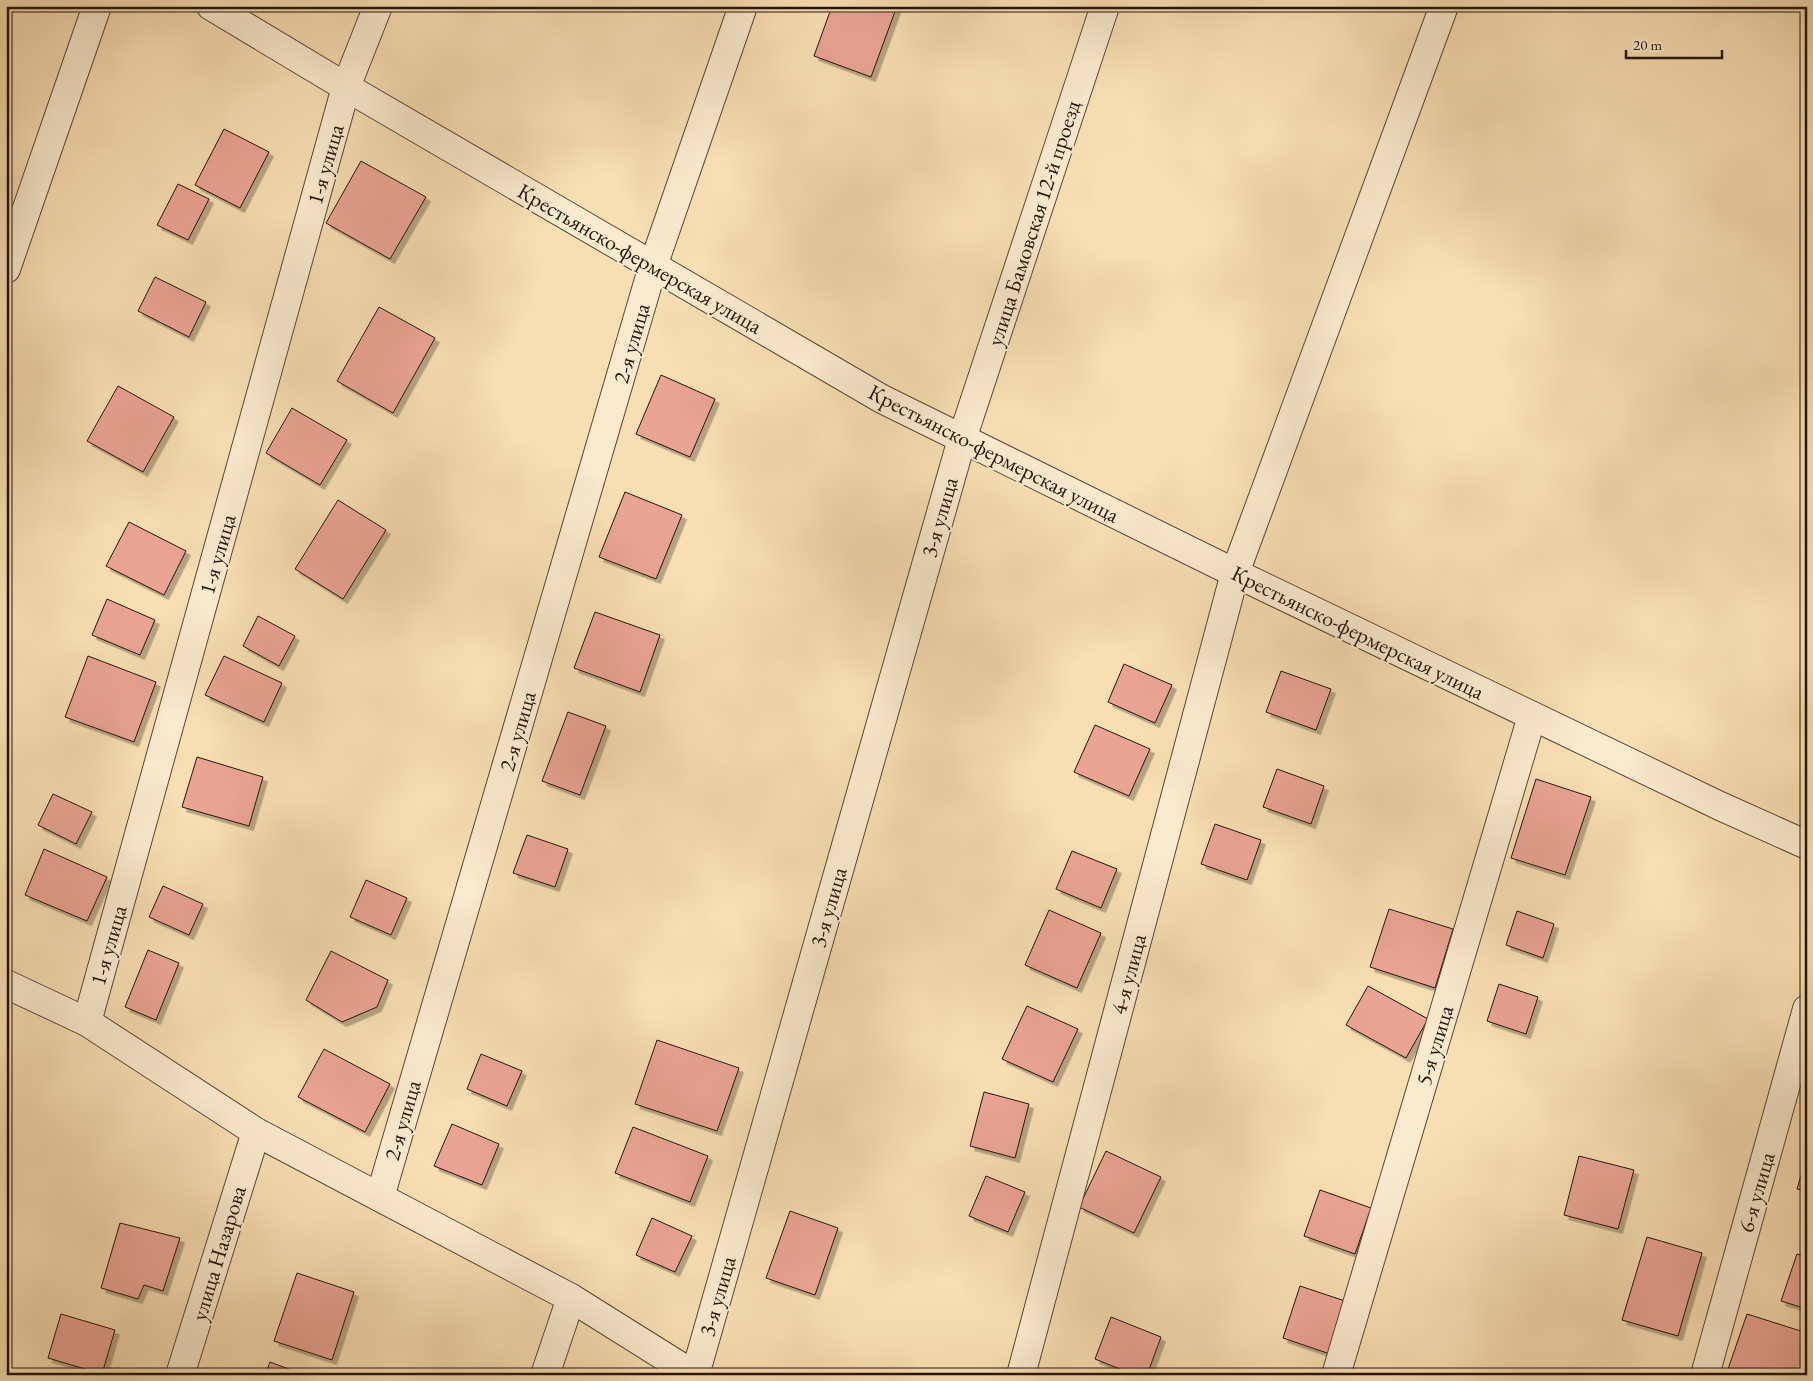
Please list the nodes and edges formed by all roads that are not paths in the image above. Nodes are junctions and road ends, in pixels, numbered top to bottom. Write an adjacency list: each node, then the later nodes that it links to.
1 (97, 6): 9 (street)
2 (211, 6): 7 (street, Крестьянско-фермерская улица)
3 (378, 6): 7 (street, 1-я улица)
4 (744, 6): 8 (street, 2-я улица)
5 (1105, 6): 10 (street, улица Бамовская 12-й проезд)
6 (1444, 6): 11 (street, 4-я улица)
7 (346, 87): 8 (street, Крестьянско-фермерская улица); 16 (street, 1-я улица)
8 (653, 266): 10 (street, Крестьянско-фермерская улица); 18 (street, 2-я улица)
9 (6, 269)
10 (962, 439): 11 (street, Крестьянско-фермерская улица); 22 (street, 3-я улица)
11 (1235, 573): 12 (street, Крестьянско-фермерская улица); 23 (street, 4-я улица)
12 (1532, 716): 13 (street, Крестьянско-фермерская улица); 24 (street, 5-я улица)
13 (1807, 844)
14 (6, 984): 16 (street)
15 (1807, 1009): 25 (street, 6-я улица)
16 (87, 1022): 17 (street)
17 (256, 1132): 18 (street); 20 (street, улица Назарова)
18 (380, 1197): 19 (street)
19 (571, 1298): 21 (street); 22 (street)
20 (180, 1375)
21 (545, 1375)
22 (694, 1375)
23 (1021, 1375)
24 (1336, 1375)
25 (1705, 1375)

